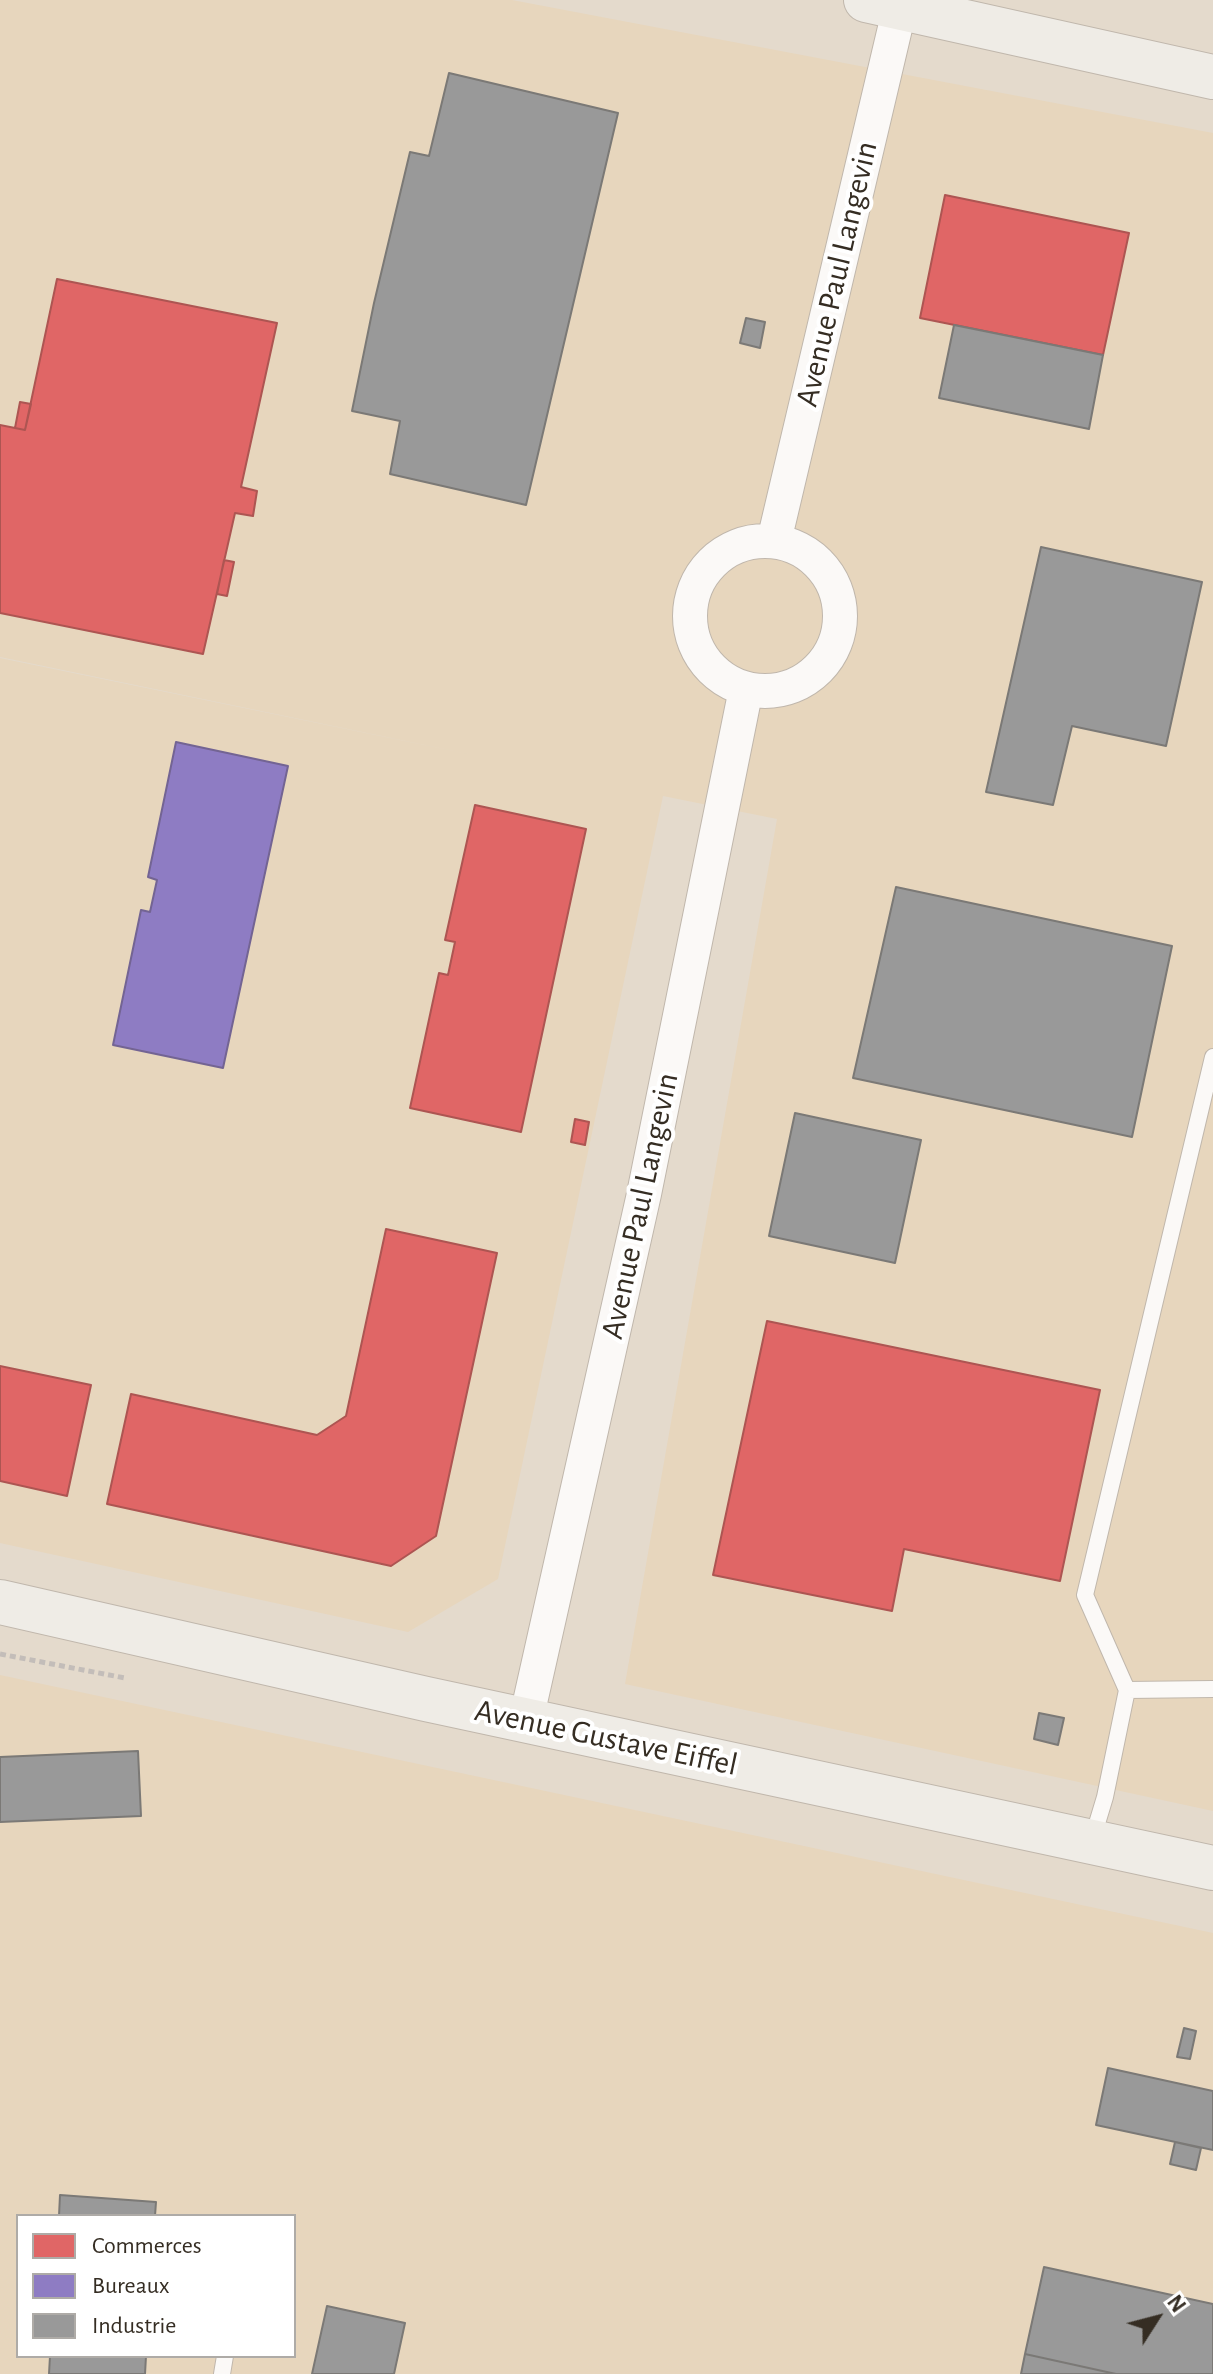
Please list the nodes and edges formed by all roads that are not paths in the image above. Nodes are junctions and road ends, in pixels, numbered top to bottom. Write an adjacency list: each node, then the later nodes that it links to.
1 (883, 4): 2 (street); 3 (street, Avenue Paul Langevin)
2 (1213, 77)
3 (774, 541): 4 (street); 4 (street)
4 (746, 689): 9 (street, Avenue Paul Langevin)
5 (1213, 1057): 8 (lane)
6 (0, 1602): 9 (street, Avenue Gustave Eiffel)
7 (1213, 1689): 8 (lane)
8 (1127, 1690): 10 (lane)
9 (526, 1720): 10 (street, Avenue Gustave Eiffel)
10 (1091, 1842): 11 (street, Avenue Gustave Eiffel)
11 (1213, 1868)

